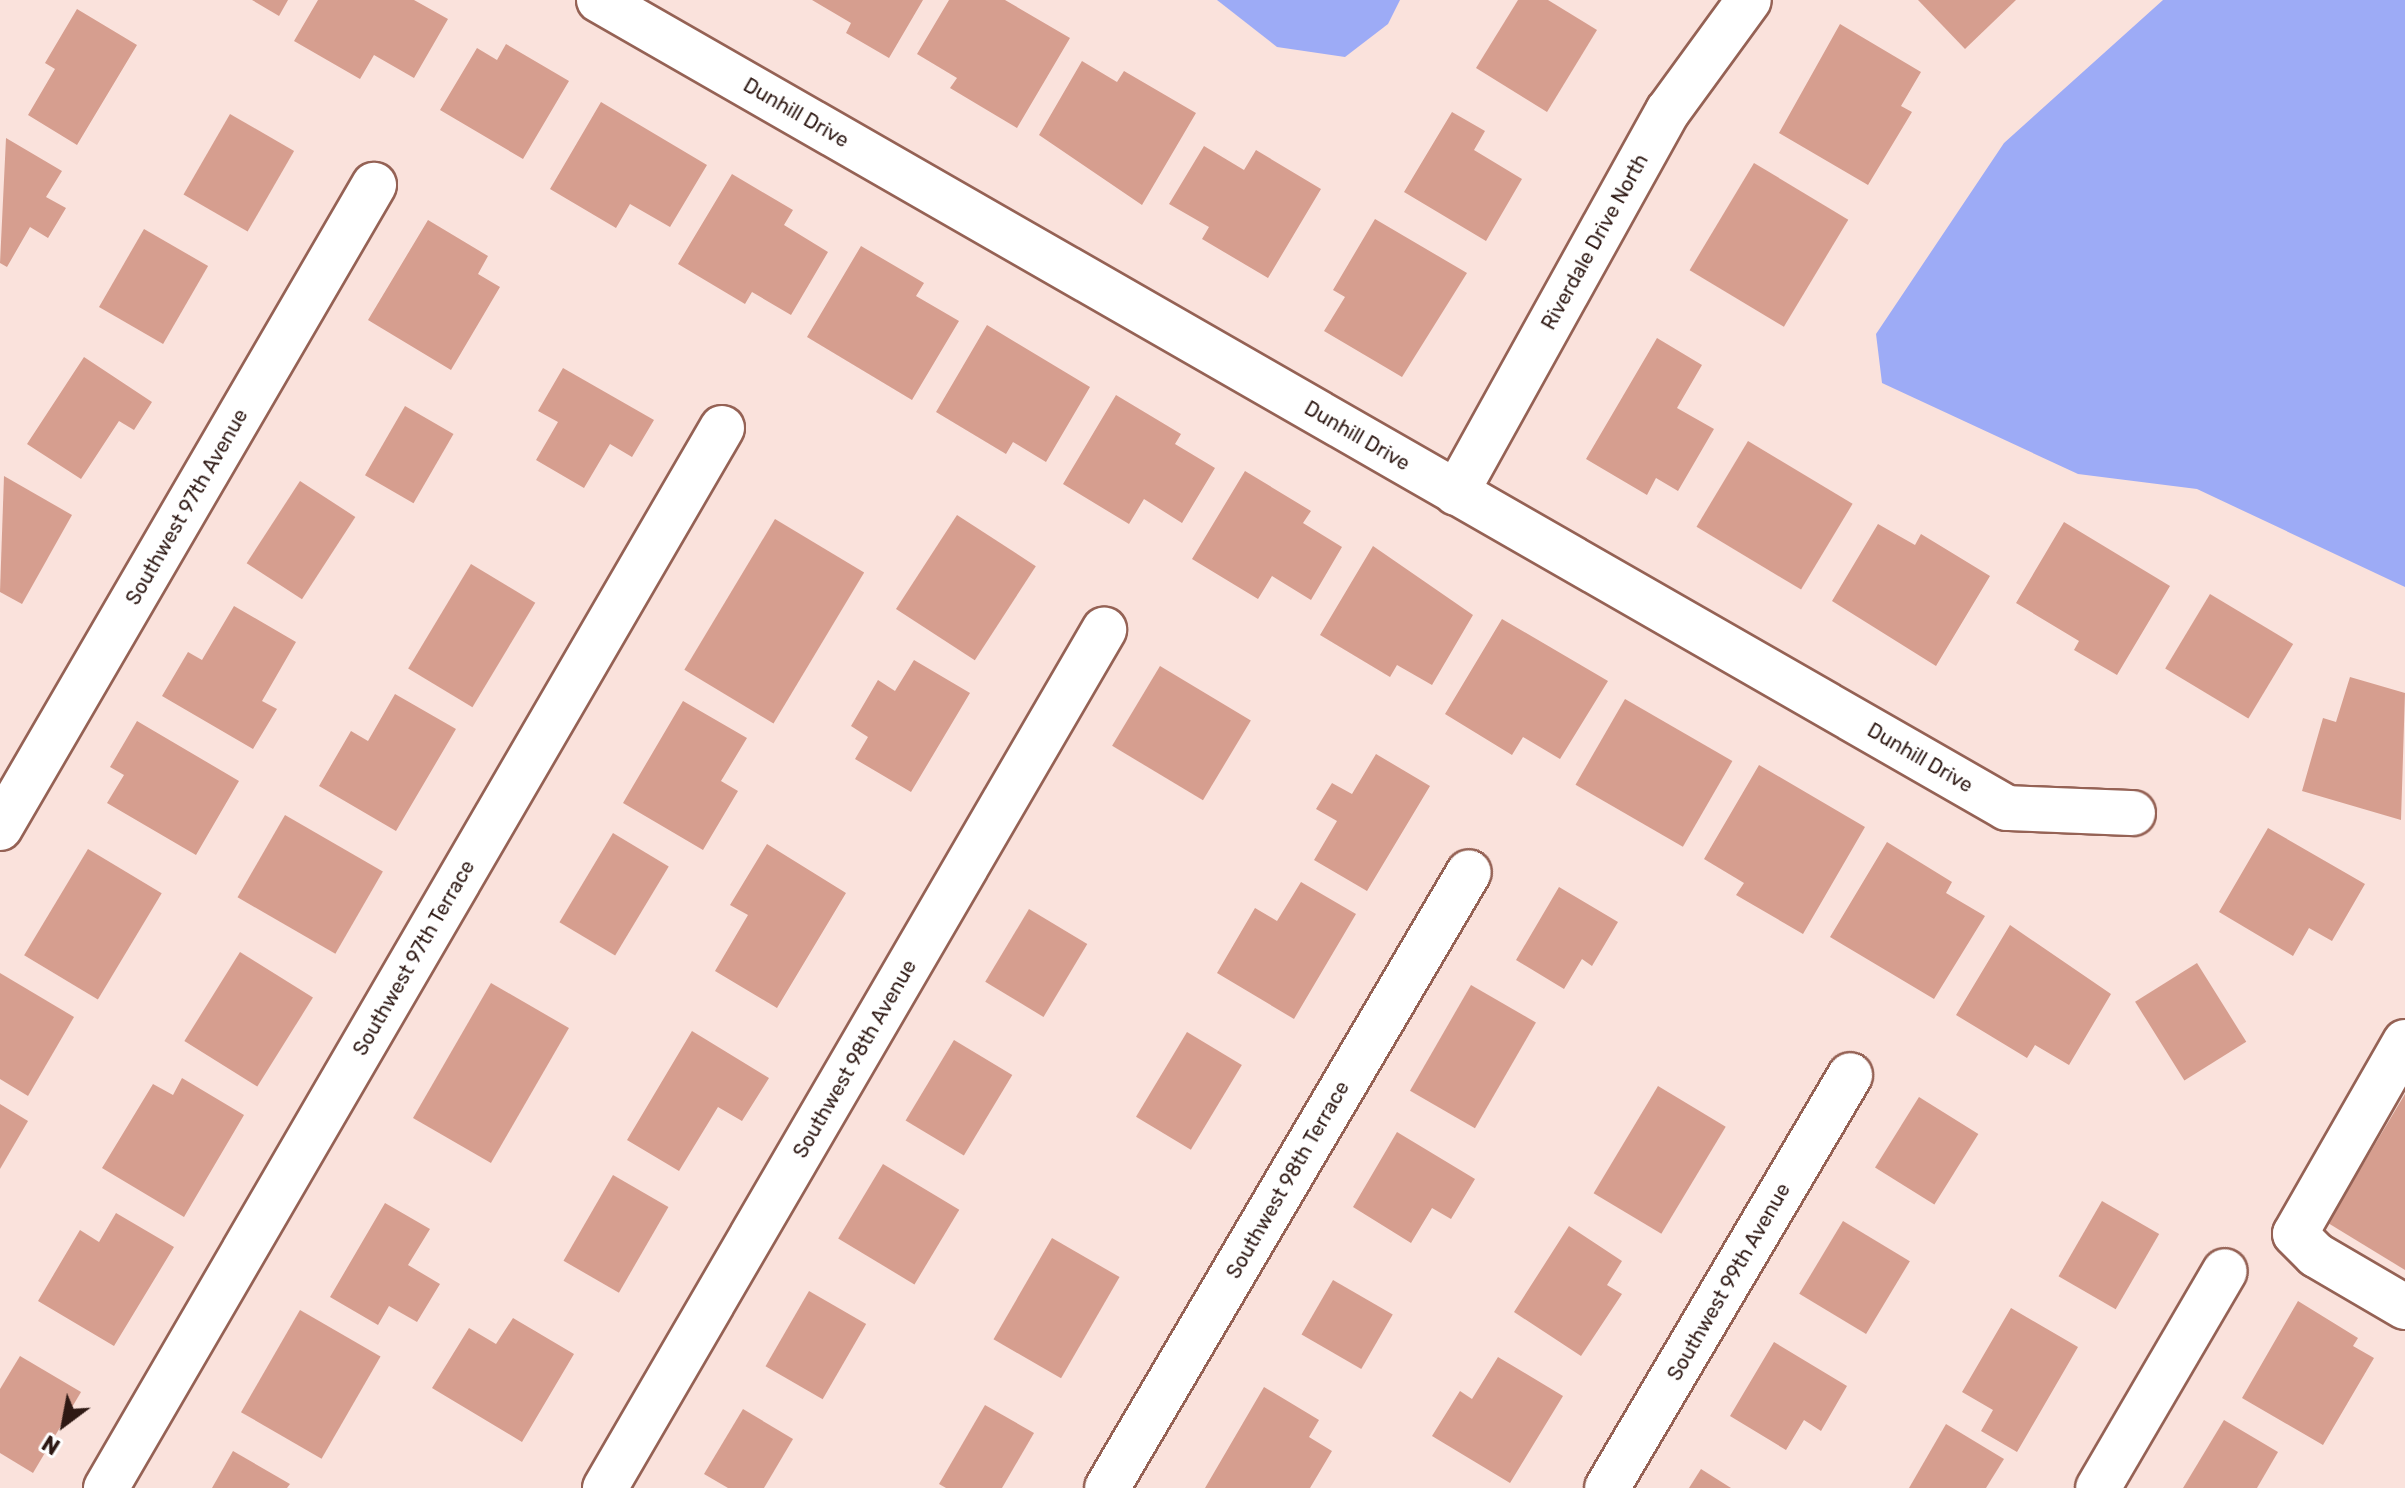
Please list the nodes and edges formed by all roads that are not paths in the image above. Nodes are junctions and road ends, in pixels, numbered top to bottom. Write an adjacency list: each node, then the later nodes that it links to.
1 (599, 0): 5 (street, Dunhill Drive)
2 (1749, 0): 5 (street, Riverdale Drive North)
3 (374, 185): 8 (street, Southwest 97th Avenue)
4 (722, 428): 14 (street, Southwest 97th Terrace)
5 (1456, 493): 7 (street, Dunhill Drive)
6 (1104, 630): 15 (street, Southwest 98th Avenue)
7 (2133, 813)
8 (0, 828)
9 (1469, 872): 16 (street, Southwest 98th Terrace)
10 (2405, 1042): 13 (street)
11 (1850, 1075): 17 (street, Southwest 99th Avenue)
12 (2225, 1271): 18 (street)
13 (2405, 1307)
14 (106, 1488)
15 (605, 1488)
16 (1107, 1488)
17 (1607, 1488)
18 (2098, 1488)

